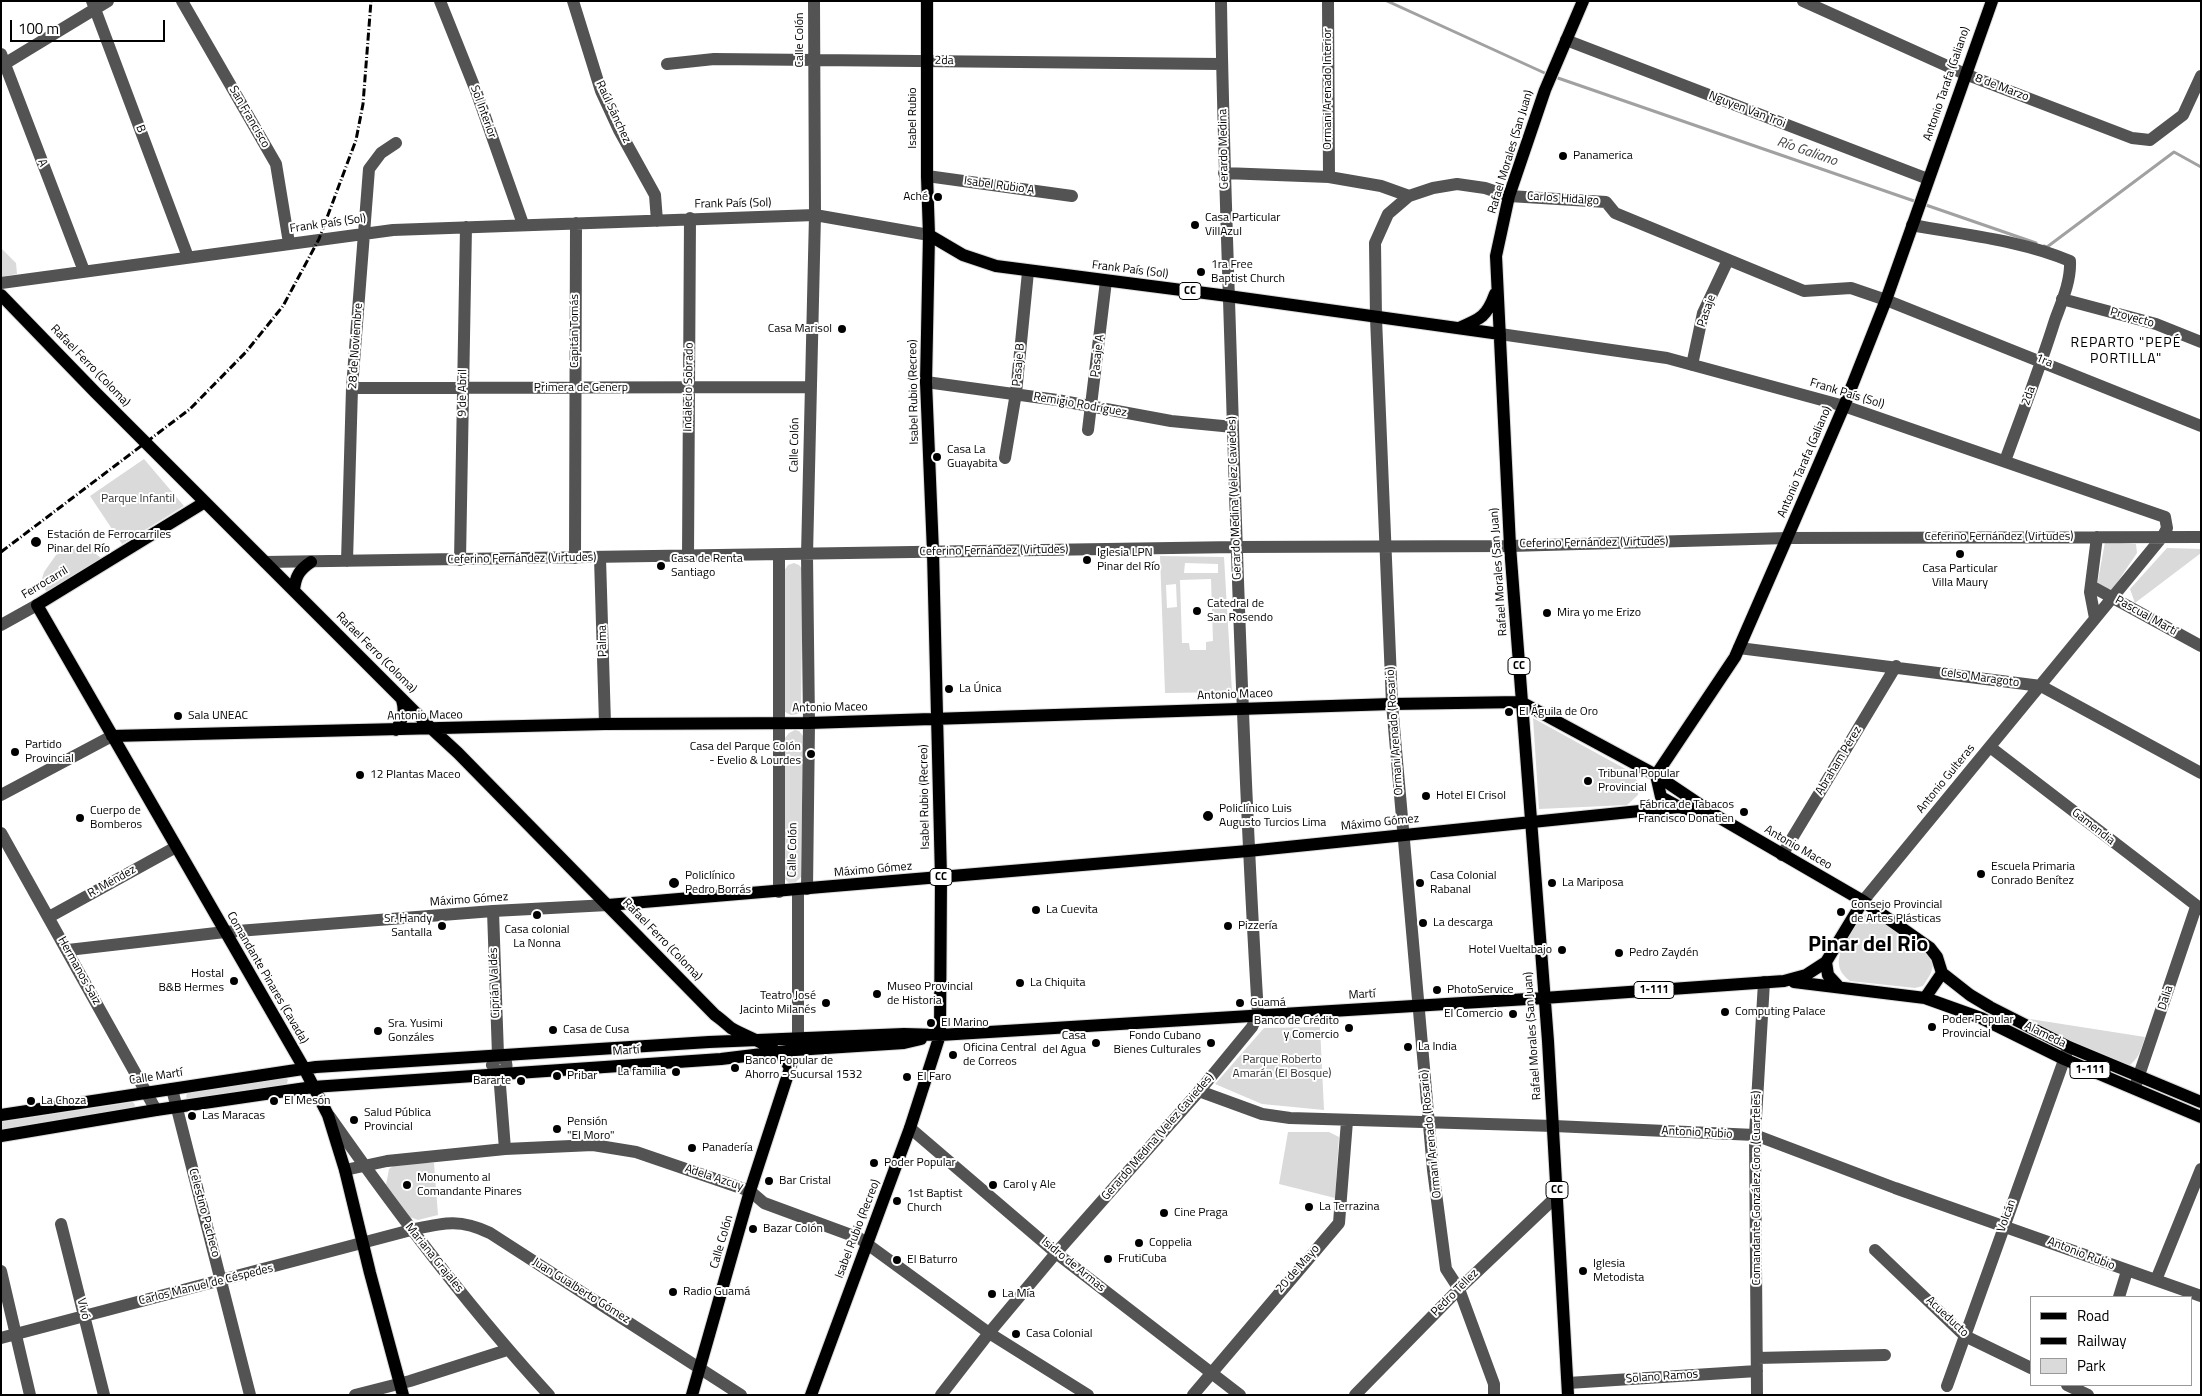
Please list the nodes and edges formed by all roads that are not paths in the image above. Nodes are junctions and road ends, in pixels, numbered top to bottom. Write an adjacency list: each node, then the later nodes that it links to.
1 (108, 1): 12 (street)
2 (182, 1): 38 (street, San Francisco)
3 (440, 1): 34 (street, Sol Interior)
4 (573, 1): 32 (street, Raúl Sánchez)
5 (814, 1): 14 (street, Calle Colón)
6 (927, 1): 16 (main road, Isabel Rubio)
7 (1221, 1): 18 (street, Gerardo Medina)
8 (1328, 1): 24 (street, Ormani Arenado Interior)
9 (1583, 1): 13 (main road, Rafael Morales (San Juan) / CC)
10 (1803, 1): 19 (street, 8 de Marzo)
11 (1992, 1): 19 (main road, Antonio Tarafa (Galiano))
12 (93, 5): 15 (street); 39 (street, B)
13 (1566, 40): 25 (street, Nguyen Van Troi); 28 (main road, Rafael Morales (San Juan) / CC)
14 (814, 60): 16 (street, 2da); 17 (street, 2da); 29 (street, Calle Colón)
15 (2, 61): 41 (street, A)
16 (927, 61): 18 (street, 2da); 23 (main road, Isabel Rubio)
17 (667, 64)
18 (1222, 64): 22 (street, Gerardo Medina)
19 (1965, 74): 20 (street, 8 de Marzo); 25 (main road, Antonio Tarafa (Galiano))
20 (2201, 76)
21 (396, 143): 36 (street, 28 de Noviembre)
22 (1224, 173): 24 (street); 47 (street, Gerardo Medina)
23 (927, 176): 26 (street, Isabel Rubio A); 37 (main road, Isabel Rubio)
24 (1329, 177): 27 (street)
25 (1928, 179): 31 (main road, Antonio Tarafa (Galiano))
26 (1072, 196)
27 (1409, 196): 28 (street, Carlos Hidalgo); 50 (street)
28 (1509, 196): 40 (street, Carlos Hidalgo); 45 (main road, Rafael Morales (San Juan) / CC)
29 (815, 215): 30 (street, Frank País (Sol)); 37 (street, Frank País (Sol)); 61 (street, Calle Colón)
30 (690, 218): 32 (street, Frank País (Sol)); 60 (street, Indalecio Sobrado)
31 (1914, 220): 48 (street, 2da); 49 (main road, Antonio Tarafa (Galiano))
32 (657, 221): 33 (street, Frank País (Sol))
33 (576, 223): 34 (street, Frank País (Sol)); 59 (street, Capitán Tomás)
34 (523, 224): 35 (street, Frank País (Sol))
35 (466, 227): 36 (street, Frank País (Sol)); 58 (street, 9 de Abril)
36 (365, 232): 38 (street, Frank País (Sol)); 57 (street, 28 de Noviembre)
37 (929, 235): 42 (main road, Frank País (Sol) / CC); 56 (main road, Isabel Rubio (Recreo) / CC)
38 (289, 243): 39 (street, Frank País (Sol))
39 (188, 257): 41 (street, Frank País (Sol))
40 (1728, 260): 49 (street, Carlos Hidalgo); 55 (street, Pasaje)
41 (84, 271): 44 (street, Frank País (Sol))
42 (1028, 272): 43 (main road, Frank País (Sol) / CC); 62 (street, Pasaje B)
43 (1106, 281): 47 (main road, Frank País (Sol) / CC); 63 (street, Pasaje A)
44 (1, 283)
45 (1498, 288): 51 (main road, CC); 52 (main road, Rafael Morales (San Juan) / CC)
46 (1, 295): 70 (main road, Rafael Ferro (Coloma))
47 (1228, 296): 50 (main road, Frank País (Sol) / CC); 66 (street, Gerardo Medina (Velez Caviedes))
48 (2062, 298): 53 (street, Proyecto); 54 (street, 2da)
49 (1886, 300): 54 (street, 1ra); 64 (main road, Antonio Tarafa (Galiano))
50 (1376, 318): 51 (main road, Frank País (Sol) / CC); 77 (street, Ormani Arenado (Rosario))
51 (1457, 329): 52 (main road, Frank País (Sol))
52 (1500, 334): 55 (street, Frank País (Sol)); 75 (main road, Rafael Morales (San Juan) / CC)
53 (2201, 342)
54 (2042, 361): 65 (street, 1ra); 69 (street, 2da)
55 (1692, 365): 64 (street, Frank País (Sol))
56 (926, 382): 62 (street, Remigio Rodríguez); 78 (main road, Isabel Rubio (Recreo) / CC)
57 (352, 388): 58 (street, Primera de Generp); 85 (street, 28 de Noviembre)
58 (463, 388): 59 (street, Primera de Generp); 84 (street, 9 de Abril)
59 (575, 388): 60 (street, Primera de Generp); 82 (street, Capitán Tomás)
60 (689, 388): 61 (street, Primera de Generp); 81 (street, Indalecio Sobrado)
61 (810, 388): 79 (street, Calle Colón)
62 (1016, 394): 63 (street, Remigio Rodríguez); 68 (street, Pasaje B)
63 (1092, 406): 66 (street, Remigio Rodríguez); 67 (street, Pasaje A)
64 (1844, 406): 69 (street, Frank País (Sol)); 74 (main road, Antonio Tarafa (Galiano))
65 (2201, 426)
66 (1233, 427): 76 (street, Gerardo Medina (Velez Caviedes))
67 (1088, 430)
68 (1005, 458)
69 (2005, 461): 71 (street, Frank País (Sol))
70 (205, 502): 86 (main road, Rafael Ferro (Coloma)); 91 (main road, Ferrocarril)
71 (2165, 532): 72 (street, Ceferino Fernández (Virtudes)); 73 (street, Ceferino Fernández (Virtudes)); 90 (street, Antonio Gulteras)
72 (2097, 537): 74 (street, Ceferino Fernández (Virtudes)); 88 (street)
73 (2201, 537)
74 (1787, 538): 75 (street, Ceferino Fernández (Virtudes)); 95 (main road, Antonio Tarafa (Galiano))
75 (1510, 546): 77 (street, Ceferino Fernández (Virtudes)); 99 (main road, Rafael Morales (San Juan) / CC)
76 (1236, 547): 77 (street, Ceferino Fernández (Virtudes)); 78 (street, Ceferino Fernández (Virtudes)); 101 (street, Gerardo Medina (Velez Caviedes))
77 (1385, 547): 100 (street, Ormani Arenado (Rosario))
78 (933, 552): 79 (street, Ceferino Fernández (Virtudes)); 102 (main road, Isabel Rubio (Recreo) / CC)
79 (807, 555): 80 (street, Ceferino Fernández (Virtudes)); 104 (street, Calle Colón)
80 (779, 556): 81 (street, Ceferino Fernández (Virtudes)); 103 (street, Calle Colón)
81 (688, 557): 83 (street, Ceferino Fernández (Virtudes))
82 (575, 558): 83 (street, Ceferino Fernández (Virtudes)); 84 (street, Ceferino Fernández (Virtudes))
83 (600, 558): 105 (street, Palma)
84 (460, 560): 85 (street, Ceferino Fernández (Virtudes))
85 (347, 561): 87 (street, Ceferino Fernández (Virtudes))
86 (265, 562): 87 (street, Ceferino Fernández (Virtudes)); 89 (main road, Rafael Ferro (Coloma))
87 (311, 562): 89 (main road)
88 (2091, 586): 90 (street, Pascual Martí); 92 (street)
89 (294, 591): 98 (main road, Rafael Ferro (Coloma))
90 (2113, 597): 92 (street, Antonio Gulteras); 94 (street, Pascual Martí)
91 (36, 605): 93 (street, Ferrocarril); 109 (main road, Comandante Pinares (Cavada))
92 (2095, 618): 97 (street, Antonio Gulteras)
93 (1, 625)
94 (2201, 646)
95 (1739, 648): 96 (street, Celso Maragoto); 113 (main road, Antonio Tarafa (Galiano))
96 (1896, 666): 97 (street, Celso Maragoto); 122 (street, Abraham Pérez)
97 (2041, 686): 110 (street, Antonio Gulteras); 112 (street, Celso Maragoto)
98 (402, 700): 106 (main road, Rafael Ferro (Coloma)); 108 (main road)
99 (1522, 702): 100 (main road, Antonio Maceo); 113 (main road, Antonio Maceo); 117 (main road, Rafael Morales (San Juan) / CC)
100 (1392, 704): 101 (main road, Antonio Maceo); 119 (street, Ormani Arenado (Rosario))
101 (1244, 709): 102 (main road, Antonio Maceo); 121 (street, Gerardo Medina (Velez Caviedes))
102 (937, 719): 104 (main road, Antonio Maceo); 123 (main road, Isabel Rubio (Recreo) / CC)
103 (778, 722): 104 (main road, Antonio Maceo); 105 (main road, Antonio Maceo); 125 (street, Calle Colón)
104 (809, 723): 124 (street, Calle Colón)
105 (605, 724): 107 (main road, Antonio Maceo)
106 (432, 729): 107 (main road, Antonio Maceo); 108 (main road, Antonio Maceo); 111 (main road, Rafael Ferro (Coloma))
107 (471, 729): 111 (main road)
108 (396, 730): 109 (main road, Antonio Maceo)
109 (112, 736): 114 (street, Antonio Maceo); 120 (main road, Comandante Pinares (Cavada))
110 (1990, 747): 126 (street, Antonio Gulteras); 128 (street, Gamendia)
111 (458, 753): 127 (main road, Rafael Ferro (Coloma))
112 (2201, 773)
113 (1656, 775): 115 (main road, Antonio Maceo); 116 (main road, Antonio Maceo)
114 (1, 795)
115 (1679, 807): 116 (main road, Antonio Maceo); 117 (main road, Máximo Gómez)
116 (1720, 818): 122 (main road, Antonio Maceo)
117 (1532, 822): 119 (main road, Máximo Gómez); 138 (main road, Rafael Morales (San Juan) / CC)
118 (1, 833): 130 (street, Hermanos Saiz)
119 (1403, 835): 121 (main road, Máximo Gómez); 140 (street, Ormani Arenado (Rosario))
120 (176, 847): 130 (street, R. Méndez); 131 (main road, Comandante Pinares (Cavada))
121 (1248, 850): 123 (main road, Máximo Gómez); 141 (street, Gerardo Medina (Velez Caviedes))
122 (1782, 855): 126 (main road, Antonio Maceo)
123 (941, 878): 124 (main road, Máximo Gómez); 144 (main road, Isabel Rubio (Recreo) / CC)
124 (802, 890): 125 (main road, Máximo Gómez); 148 (street, Calle Colón)
125 (779, 892): 127 (main road, Máximo Gómez)
126 (1863, 901): 133 (main road, Antonio Gulteras / 1-111); 134 (main road, Alameda / 1-111)
127 (608, 905): 129 (street, Máximo Gómez); 142 (main road, Rafael Ferro (Coloma))
128 (2198, 908): 157 (street, Dalia)
129 (493, 911): 131 (street, Máximo Gómez); 151 (street, Ciprián Valdés)
130 (49, 917): 132 (street, Hermanos Saiz)
131 (225, 932): 132 (street, Máximo Gómez); 154 (main road, Comandante Pinares (Cavada))
132 (68, 950): 162 (street, Hermanos Saiz)
133 (1826, 962): 135 (main road, Antonio Gulteras / 1-111); 137 (main road)
134 (1942, 973): 139 (main road); 149 (main road, Alameda / 1-111)
135 (1784, 981): 136 (main road, Martí / 1-111); 137 (main road, Alameda / 1-111)
136 (1764, 982): 138 (main road, Martí / 1-111); 173 (street, Comandante González Coro (Cuarteles))
137 (1838, 986): 139 (main road, Alameda / 1-111)
138 (1544, 998): 140 (main road, Martí); 171 (main road, Rafael Morales (San Juan) / CC)
139 (1925, 998): 153 (main road, Alameda / 1-111)
140 (1417, 1005): 141 (main road, Martí); 170 (street, Ormani Arenado (Rosario))
141 (1258, 1014): 144 (main road, Martí); 161 (street, Gerardo Medina (Velez Caviedes))
142 (715, 1015): 143 (main road, Rafael Ferro (Coloma)); 147 (main road)
143 (731, 1027): 145 (main road); 146 (main road, Rafael Ferro (Coloma))
144 (940, 1035): 148 (main road, Martí); 172 (main road, Isabel Rubio (Recreo) / CC)
145 (732, 1041): 146 (main road, Martí); 147 (main road, Martí); 152 (main road)
146 (760, 1041): 148 (main road, Martí); 150 (main road, Rafael Ferro (Coloma))
147 (709, 1042): 151 (main road, Martí)
148 (797, 1044): 150 (main road, Martí); 155 (main road, Calle Colón)
149 (2069, 1046): 153 (street, Volcán); 157 (main road, Alameda / 1-111)
150 (778, 1052): 152 (main road, Martí); 155 (main road)
151 (498, 1054): 154 (main road, Martí); 156 (street, Ciprián Valdés)
152 (721, 1059): 156 (main road, Martí)
153 (2064, 1059): 160 (main road, Alameda / 1-111); 184 (street, Volcán)
154 (310, 1068): 158 (main road, Comandante Pinares (Cavada)); 159 (main road, Calle Martí)
155 (790, 1068): 181 (main road, Calle Colón)
156 (499, 1073): 158 (main road, Martí); 175 (street, Ciprián Valdés)
157 (2140, 1075): 160 (street, Dalia); 163 (main road, Alameda / 1-111)
158 (313, 1087): 164 (main road); 167 (main road, Comandante Pinares (Cavada))
159 (172, 1088): 162 (main road, Calle Martí); 164 (street, Celestino Pacheco)
160 (2134, 1089): 168 (main road, Alameda / 1-111)
161 (1200, 1090): 169 (street, Antonio Rubio); 189 (street, Gerardo Medina (Velez Caviedes))
162 (147, 1092): 165 (street, Hermanos Saiz); 166 (main road, Calle Martí)
163 (2201, 1102)
164 (176, 1107): 165 (main road); 193 (street, Celestino Pacheco)
165 (156, 1110): 174 (main road)
166 (1, 1115)
167 (328, 1115): 177 (street, Mariana Grajales); 179 (main road, Comandante Pinares (Cavada))
168 (2201, 1117)
169 (1347, 1121): 170 (street, Antonio Rubio); 207 (street, 20 de Mayo)
170 (1428, 1123): 171 (street, Antonio Rubio); 194 (street, Ormani Arenado (Rosario))
171 (1554, 1126): 173 (street, Antonio Rubio); 182 (main road, Rafael Morales (San Juan) / CC)
172 (910, 1128): 187 (main road, Isabel Rubio (Recreo) / CC); 189 (street, Isidro de Armas)
173 (1755, 1135): 184 (street, Antonio Rubio); 204 (street, Comandante González Coro (Cuarteles))
174 (1, 1136)
175 (504, 1150): 176 (street, Adela Azcuy); 181 (street, Adela Azcuy)
176 (387, 1161): 177 (street, Adela Azcuy); 180 (street)
177 (364, 1165): 179 (street, Adela Azcuy); 180 (street, Mariana Grajales)
178 (2201, 1169): 192 (street)
179 (345, 1170): 186 (main road, Comandante Pinares (Cavada))
180 (377, 1181): 185 (street, Mariana Grajales)
181 (750, 1191): 187 (street, Adela Azcuy); 206 (main road, Calle Colón)
182 (1558, 1195): 194 (street, Pedro Téllez); 211 (main road, Rafael Morales (San Juan) / CC)
183 (61, 1224): 197 (street, Vivó)
184 (2004, 1225): 191 (street, Antonio Rubio); 200 (street, Volcán)
185 (411, 1230): 186 (street, Carlos Manuel de Céspedes); 202 (street, Mariana Grajales); 206 (street, Juan Gualberto Gómez)
186 (363, 1244): 193 (street, Carlos Manuel de Céspedes); 210 (main road, Comandante Pinares (Cavada))
187 (867, 1245): 198 (street, Adela Azcuy); 219 (main road, Isabel Rubio (Recreo) / CC)
188 (1875, 1250): 200 (street, Acueducto)
189 (1056, 1253): 198 (street, Gerardo Medina (Velez Caviedes)); 207 (street, Isidro de Armas)
190 (1, 1270): 199 (street)
191 (2128, 1272): 192 (street, Antonio Rubio); 195 (street)
192 (2156, 1280): 196 (street, Antonio Rubio)
193 (222, 1282): 197 (street, Carlos Manuel de Céspedes); 214 (street, Celestino Pacheco)
194 (1459, 1289): 224 (street, Pedro Téllez); 225 (street, Ormani Arenado (Rosario))
195 (2119, 1296)
196 (2201, 1296)
197 (85, 1316): 199 (street, Carlos Manuel de Céspedes); 213 (street, Vivó)
198 (989, 1333): 220 (street, Gerardo Medina (Velez Caviedes)); 221 (street, Adela Azcuy)
199 (16, 1334): 201 (street, Carlos Manuel de Céspedes); 212 (street)
200 (1965, 1336): 205 (street, Acueducto); 208 (street, Volcán)
201 (1, 1338)
202 (507, 1350): 210 (street); 216 (street, Mariana Grajales)
203 (1885, 1355): 204 (street, Solano Ramos)
204 (1756, 1364): 211 (street, Solano Ramos); 226 (street, Comandante González Coro (Cuarteles))
205 (2030, 1368)
206 (700, 1369): 217 (main road, Calle Colón); 218 (street, Juan Gualberto Gómez)
207 (1211, 1373): 222 (street, 20 de Mayo); 223 (street, Isidro de Armas)
208 (1947, 1386)
209 (2068, 1386): 227 (street)
210 (401, 1389): 215 (street)
211 (1568, 1389)
212 (30, 1395)
213 (104, 1395)
214 (250, 1395)
215 (355, 1395)
216 (549, 1395)
217 (692, 1395)
218 (741, 1395)
219 (811, 1395)
220 (942, 1395)
221 (1088, 1395)
222 (1193, 1395)
223 (1240, 1395)
224 (1355, 1395)
225 (1494, 1395)
226 (1756, 1395)
227 (2088, 1395)

